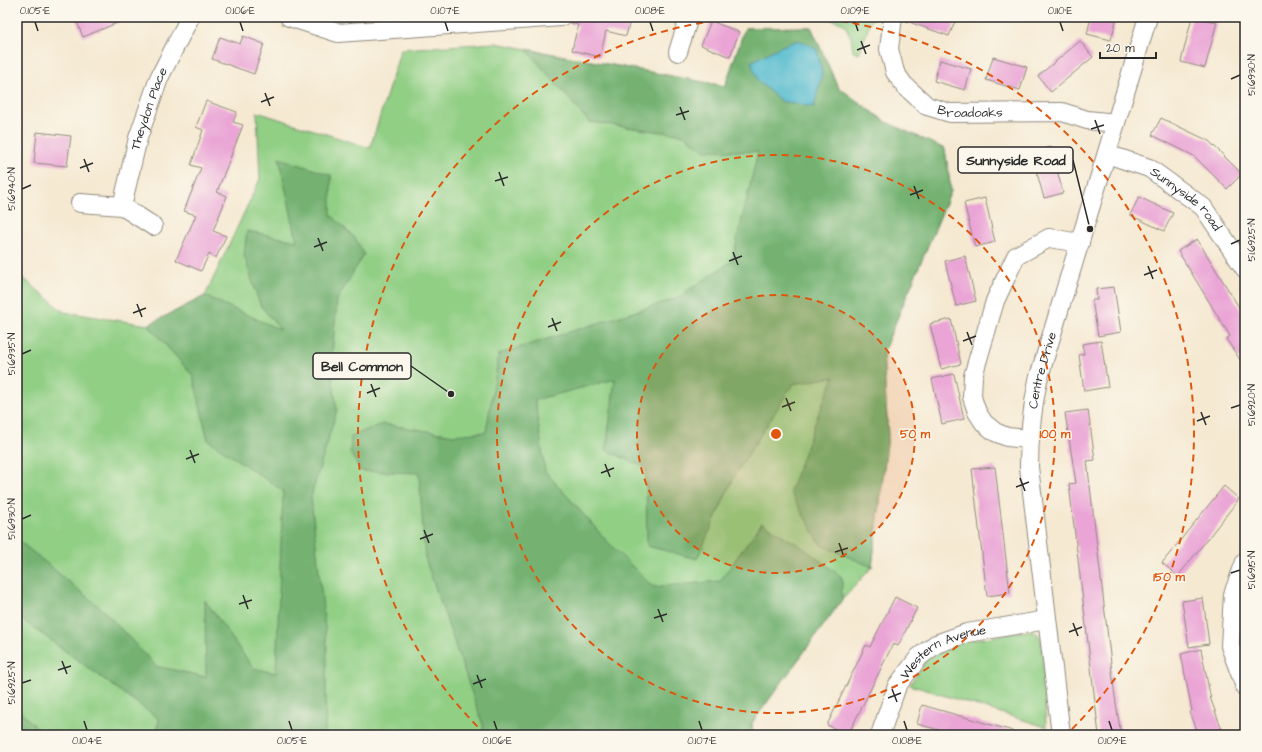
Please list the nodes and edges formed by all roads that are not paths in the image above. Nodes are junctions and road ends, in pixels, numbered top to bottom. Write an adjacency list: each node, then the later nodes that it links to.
1 (190, 17): 13 (street, Theydon Place)
2 (289, 17): 8 (street)
3 (560, 17): 7 (street)
4 (689, 17): 9 (street)
5 (893, 17): 10 (street, Broadoaks)
6 (1148, 17): 10 (street, Centre Drive)
7 (531, 18): 8 (street)
8 (413, 23)
9 (678, 52)
10 (1116, 123): 11 (street, Centre Drive)
11 (1107, 154): 15 (street, Centre Drive); 16 (street, Sunnyside road)
12 (80, 203): 13 (street)
13 (122, 206): 14 (street)
14 (153, 226)
15 (1080, 243): 17 (street, Centre Drive); 17 (street)
16 (1245, 269)
17 (1029, 439): 19 (street, Centre Drive)
18 (1245, 562): 20 (street)
19 (1047, 620): 21 (street, Western Avenue); 22 (street, Centre Drive)
20 (1245, 687)
21 (880, 735)
22 (1061, 735)

